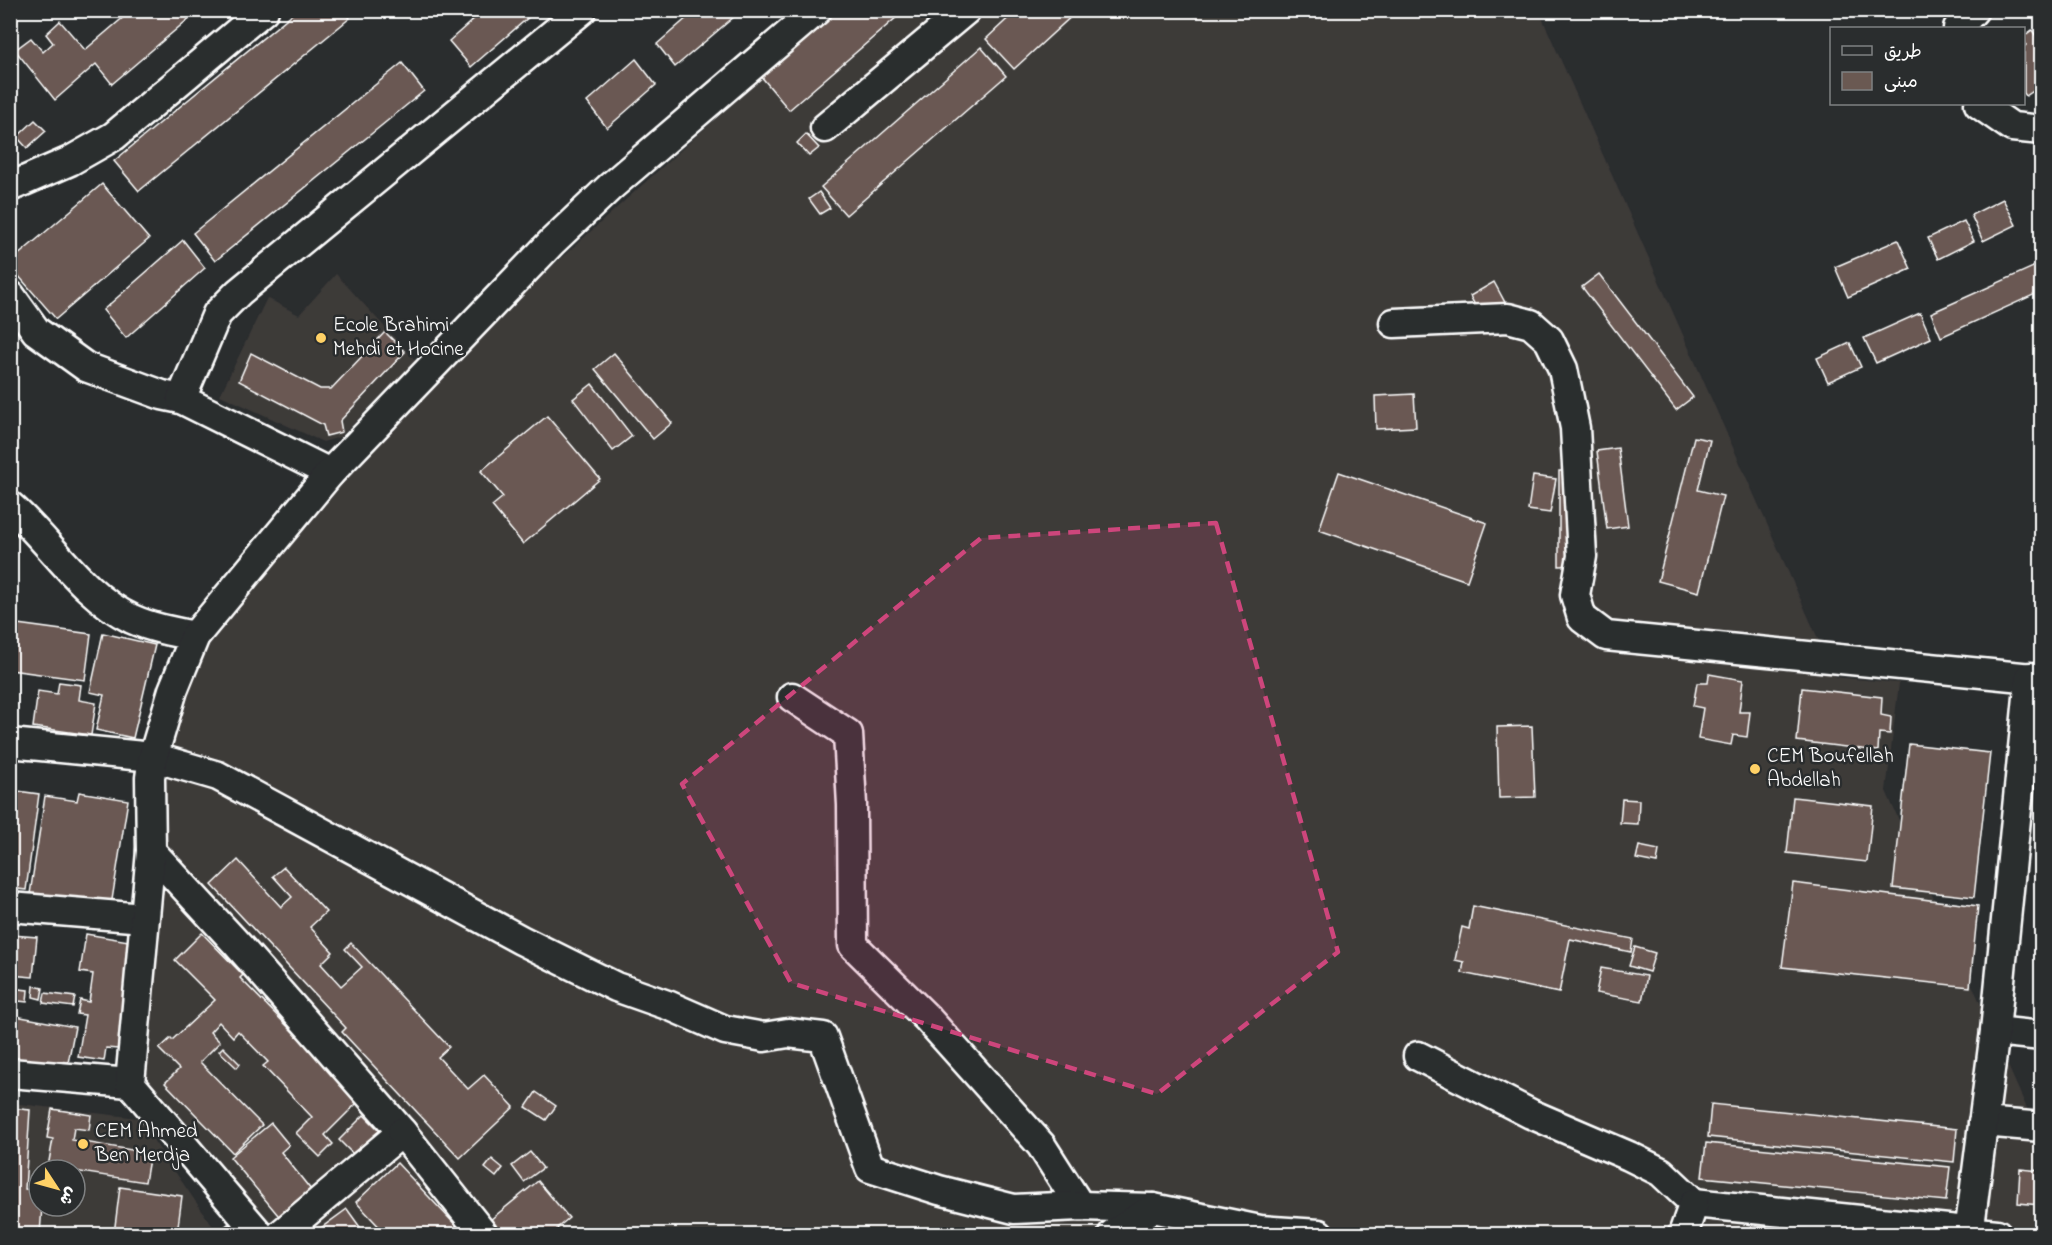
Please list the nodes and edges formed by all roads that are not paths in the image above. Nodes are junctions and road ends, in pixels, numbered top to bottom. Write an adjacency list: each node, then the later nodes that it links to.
1 (264, 10): 12 (street)
2 (582, 10): 15 (street)
3 (817, 10): 16 (street)
4 (966, 10): 10 (street)
5 (1974, 10): 6 (street)
6 (1959, 27)
7 (1980, 105): 9 (street)
8 (2042, 110): 9 (street)
9 (2012, 127): 11 (street)
10 (825, 128)
11 (2042, 130)
12 (10, 187)
13 (10, 295): 15 (street)
14 (1394, 323): 19 (street)
15 (181, 399): 16 (street)
16 (330, 473): 18 (street)
17 (10, 506): 18 (street)
18 (195, 636): 22 (street)
19 (2036, 678): 26 (street)
20 (792, 697): 35 (street)
21 (10, 743): 22 (street)
22 (153, 757): 23 (street); 35 (street)
23 (151, 851): 25 (street); 33 (street)
24 (10, 907): 25 (street)
25 (144, 918): 30 (street)
26 (1995, 1031): 27 (street); 31 (street)
27 (2042, 1036)
28 (1418, 1056): 34 (street)
29 (10, 1073): 30 (street)
30 (130, 1083): 39 (street)
31 (1983, 1122): 32 (street); 38 (street)
32 (2042, 1127)
33 (402, 1132): 40 (street); 41 (street)
34 (1694, 1203): 38 (street); 44 (street)
35 (1080, 1206): 36 (street)
36 (1153, 1208): 37 (street); 42 (street)
37 (1260, 1232): 43 (street)
38 (1969, 1233): 45 (street)
39 (259, 1234)
40 (281, 1234)
41 (483, 1234)
42 (1113, 1234)
43 (1319, 1234)
44 (1683, 1234)
45 (1997, 1234)

